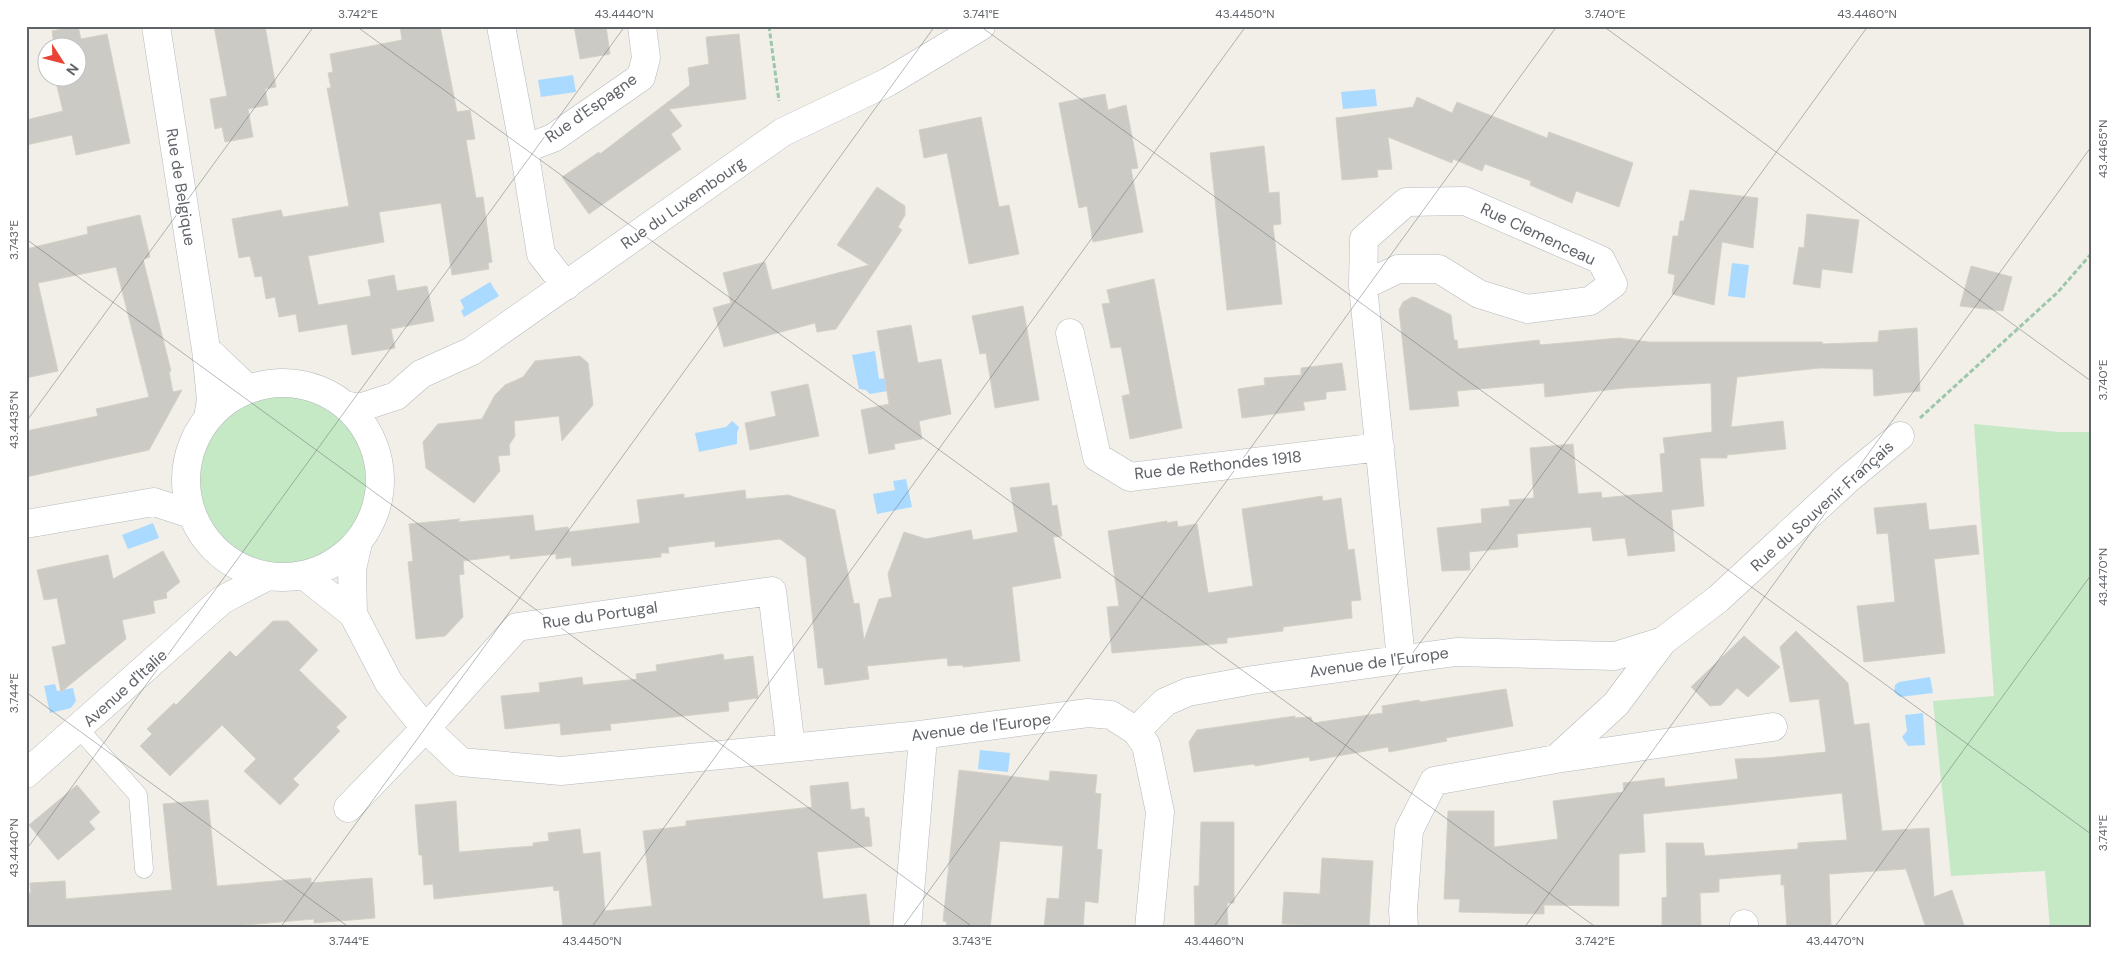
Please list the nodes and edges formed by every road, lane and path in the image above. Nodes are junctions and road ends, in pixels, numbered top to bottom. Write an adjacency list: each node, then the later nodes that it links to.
1 (156, 26): 12 (street, Rue de Belgique)
2 (501, 26): 7 (street, Rue d'Espagne)
3 (642, 26): 7 (street, Rue d'Espagne)
4 (769, 26): 6 (path)
5 (981, 26): 6 (street, Rue du Luxembourg)
6 (783, 132): 9 (street, Rue du Luxembourg)
7 (524, 149): 9 (street, Rue d'Espagne)
8 (2091, 254): 17 (path, Rue du Souvenir Français)
9 (566, 286): 14 (street, Rue du Luxembourg)
10 (1363, 286): 10 (street, Rue Clemenceau); 19 (street, Rue Clemenceau)
11 (1070, 333): 19 (street, Rue de Rethondes 1918)
12 (206, 349): 13 (street); 16 (street, Rue de Belgique)
13 (248, 389): 15 (street); 16 (street)
14 (396, 396): 15 (street, Rue du Luxembourg); 18 (street, Rue du Luxembourg)
15 (345, 405): 18 (street)
16 (208, 418): 20 (street)
17 (1900, 436): 30 (street, Rue du Souvenir Français)
18 (375, 447): 24 (street)
19 (1380, 447): 31 (street, Rue Clemenceau)
20 (186, 464): 21 (street); 22 (street)
21 (154, 502): 22 (street); 23 (street)
22 (191, 514): 25 (street)
23 (26, 524)
24 (358, 543): 26 (street); 29 (street, Avenue de l'Europe)
25 (220, 556): 27 (street); 28 (street)
26 (305, 576): 27 (street); 29 (street, Avenue de l'Europe)
27 (266, 577): 28 (street, Avenue d'Italie)
28 (222, 600): 34 (street, Avenue d'Italie)
29 (353, 614): 33 (street, Avenue de l'Europe)
30 (1663, 641): 31 (street, Avenue de l'Europe); 38 (street, Rue du Souvenir Français)
31 (1401, 659): 35 (street, Avenue de l'Europe)
32 (1773, 727): 38 (street)
33 (425, 728): 37 (street, Avenue de l'Europe); 37 (street, Rue du Portugal); 40 (street, Rue du Portugal)
34 (79, 729): 39 (street, Avenue d'Italie); 41 (lane)
35 (1136, 730): 36 (street, Avenue de l'Europe); 43 (street)
36 (920, 735): 37 (street, Avenue de l'Europe); 42 (street)
37 (791, 748)
38 (1556, 759): 44 (street)
39 (26, 774)
40 (348, 808)
41 (144, 869)
42 (907, 928)
43 (1150, 928)
44 (1404, 928)

